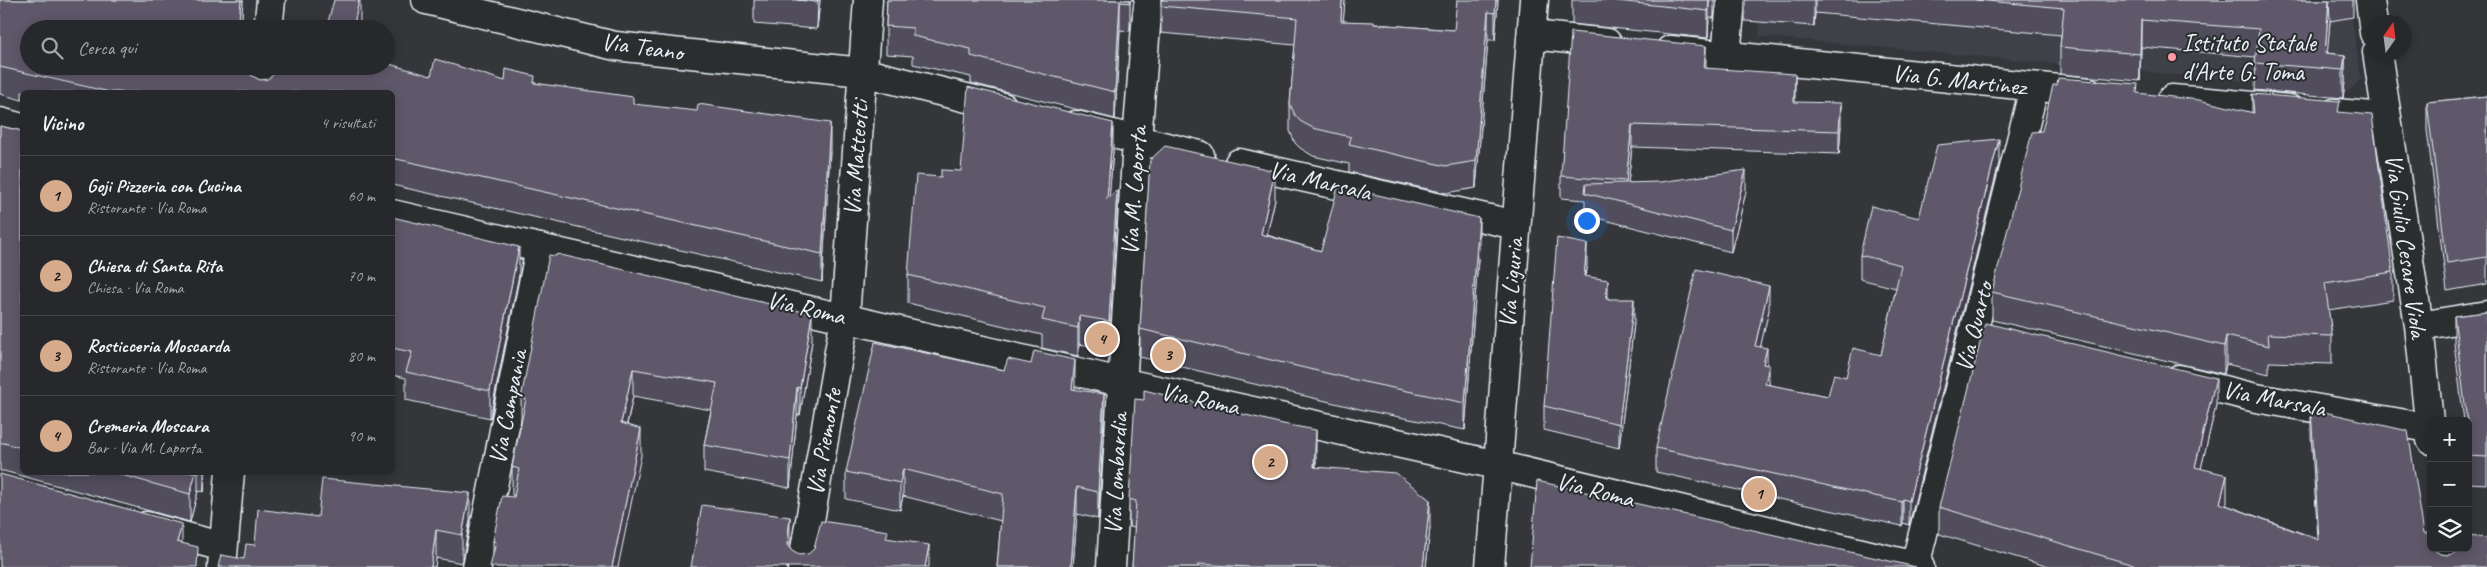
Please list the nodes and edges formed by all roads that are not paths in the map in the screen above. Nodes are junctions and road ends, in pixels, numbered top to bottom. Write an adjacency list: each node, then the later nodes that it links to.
1 (271, 0): 9 (street)
2 (426, 0): 13 (street, Via Teano)
3 (868, 0): 13 (street, Via Matteotti)
4 (1148, 0): 24 (street, Via M. Laporta)
5 (1534, 0): 10 (street, Via Liguria)
6 (1730, 0): 11 (street)
7 (2370, 0): 8 (street)
8 (2372, 15)
9 (269, 20)
10 (1532, 35): 11 (street, Via G. Martinez); 26 (street, Via Liguria)
11 (1726, 56): 15 (street, Via G. Martinez)
12 (2379, 60): 20 (street, Via Giulio Cesare Viola)
13 (862, 72): 19 (street); 29 (street, Via Matteotti)
14 (264, 75): 16 (street)
15 (2034, 88): 17 (street, Via G. Martinez); 31 (street, Via Quarto)
16 (262, 90)
17 (2112, 94)
18 (2152, 98): 20 (street)
19 (1023, 112)
20 (2387, 117): 30 (street, Via Giulio Cesare Viola)
21 (1052, 119): 24 (street, Via Marsala)
22 (0, 122): 23 (street)
23 (20, 127)
24 (1137, 141): 26 (street, Via Marsala); 34 (street, Via M. Laporta)
25 (395, 215): 27 (street, Via Roma)
26 (1516, 225): 37 (street, Via Liguria)
27 (540, 248): 29 (street, Via Roma); 43 (street, Via Campania)
28 (2487, 315): 30 (street)
29 (845, 317): 34 (street, Via Roma); 44 (street, Via Piemonte)
30 (2419, 326): 35 (street, Via Giulio Cesare Viola)
31 (1973, 331): 32 (street); 42 (street, Via Quarto)
32 (2002, 338)
33 (2152, 373): 36 (street, Via Marsala)
34 (1121, 382): 37 (street, Via Roma); 45 (street, Via Lombardia)
35 (2428, 417)
36 (2427, 433)
37 (1497, 465): 42 (street, Via Roma); 46 (street, Via Liguria)
38 (230, 475): 41 (street)
39 (121, 519): 41 (street)
40 (2445, 552): 47 (street)
41 (223, 557)
42 (1918, 566)
43 (477, 567)
44 (802, 567)
45 (1111, 567)
46 (1490, 567)
47 (2447, 567)

